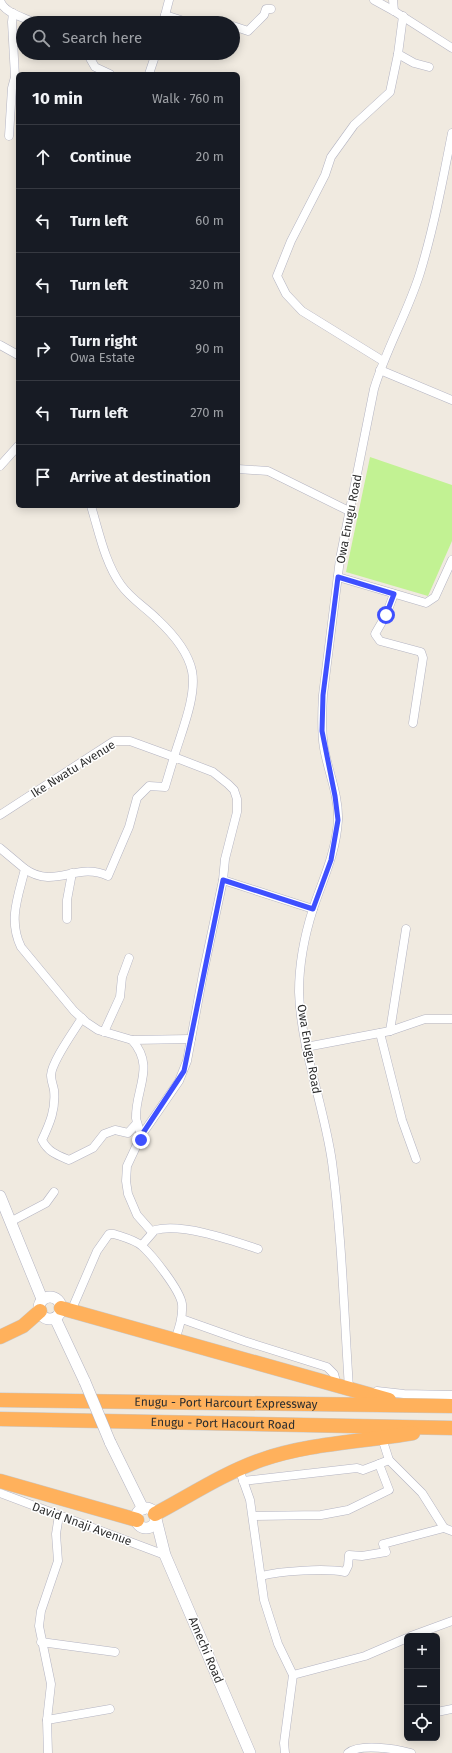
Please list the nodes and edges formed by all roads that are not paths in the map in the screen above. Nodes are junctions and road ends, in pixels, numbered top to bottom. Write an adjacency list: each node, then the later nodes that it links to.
1 (0, 0): 7 (street)
2 (169, 0): 9 (street)
3 (374, 0): 6 (street)
4 (393, 0): 6 (street)
5 (271, 9): 11 (street)
6 (394, 11): 10 (street)
7 (13, 12): 8 (street); 20 (street)
8 (21, 16)
9 (165, 16)
10 (402, 16): 12 (street); 13 (street)
11 (240, 28)
12 (452, 46)
13 (398, 54): 16 (street); 23 (street)
14 (91, 60): 17 (street)
15 (154, 60): 18 (street)
16 (429, 67)
17 (106, 72)
18 (150, 72)
19 (452, 133): 23 (street, Owa Enugu Road)
20 (9, 136)
21 (0, 345): 22 (street)
22 (16, 354)
23 (383, 361): 24 (street, Owa Enugu Road)
24 (380, 370): 25 (street); 30 (street, Owa Enugu Road)
25 (452, 400)
26 (16, 448): 27 (street)
27 (0, 466)
28 (240, 468): 30 (street)
29 (92, 508): 35 (street)
30 (349, 511): 32 (street, Owa Enugu Road)
31 (452, 560): 33 (street)
32 (338, 577): 33 (street); 41 (street, Owa Enugu Road)
33 (394, 594): 34 (street)
34 (413, 723)
35 (174, 757): 36 (street, Ike Nwatu Avenue); 39 (street); 40 (street, Ike Nwatu Avenue)
36 (0, 815)
37 (0, 848): 38 (street)
38 (25, 869): 39 (street); 45 (street)
39 (72, 873): 42 (street)
40 (223, 880): 41 (street); 50 (street, Ike Nwatu Avenue)
41 (313, 909): 52 (street, Owa Enugu Road)
42 (67, 919)
43 (406, 929): 47 (street)
44 (129, 958): 48 (street)
45 (82, 1018): 48 (street); 53 (street)
46 (452, 1019): 47 (street)
47 (390, 1031): 49 (street)
48 (104, 1032): 51 (street)
49 (380, 1033): 52 (street); 55 (street)
50 (191, 1038): 51 (street); 54 (street, Ike Nwatu Avenue)
51 (132, 1040): 53 (street)
52 (306, 1048): 67 (street, Owa Enugu Road)
53 (137, 1123): 54 (street)
54 (141, 1136): 59 (street, Ike Nwatu Avenue)
55 (416, 1159)
56 (54, 1192): 58 (street)
57 (0, 1196): 58 (main road)
58 (10, 1222): 62 (main road)
59 (152, 1232): 60 (street); 61 (street)
60 (142, 1246): 63 (street); 64 (street)
61 (258, 1249)
62 (41, 1305): 63 (main road); 63 (main road); 65 (highway)
63 (62, 1312): 66 (highway); 82 (main road, bridge)
64 (182, 1319): 66 (street); 67 (street)
65 (0, 1336)
66 (175, 1340): 67 (highway)
67 (343, 1387): 68 (street); 70 (highway)
68 (452, 1395)
69 (0, 1400): 70 (highway, Enugu - Port Harcourt Expressway)
70 (405, 1405): 71 (highway, Enugu - Port Harcourt Expressway)
71 (452, 1406)
72 (0, 1419): 73 (highway, Enugu - Port Hacourt Road)
73 (449, 1427): 74 (highway)
74 (382, 1438): 75 (street); 77 (highway)
75 (388, 1460): 76 (street); 83 (street)
76 (379, 1464): 77 (street); 81 (street)
77 (241, 1475): 81 (street); 82 (highway)
78 (0, 1480): 82 (highway)
79 (0, 1493): 80 (street, David Nnaji Avenue)
80 (59, 1515): 84 (street, David Nnaji Avenue); 89 (street)
81 (253, 1516): 85 (street)
82 (146, 1518): 84 (main road); 84 (main road)
83 (448, 1529): 85 (street)
84 (163, 1551): 97 (main road, Amechi Road)
85 (261, 1576): 91 (street)
86 (452, 1621): 87 (street)
87 (419, 1633)
88 (404, 1639): 91 (street)
89 (41, 1642): 90 (street); 95 (street)
90 (115, 1652)
91 (293, 1675): 98 (street)
92 (110, 1709): 95 (street)
93 (452, 1709): 94 (street)
94 (440, 1711)
95 (47, 1720): 96 (street)
96 (48, 1753)
97 (250, 1753)
98 (285, 1753)
99 (348, 1753): 100 (street)
100 (411, 1753)

